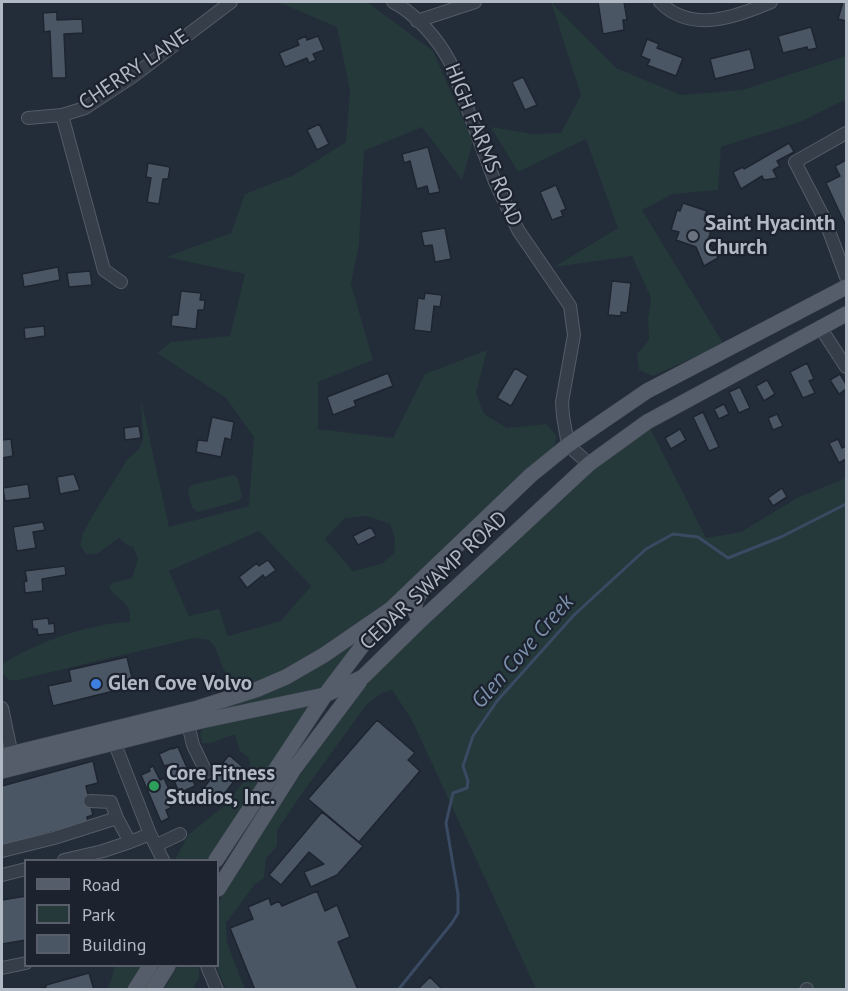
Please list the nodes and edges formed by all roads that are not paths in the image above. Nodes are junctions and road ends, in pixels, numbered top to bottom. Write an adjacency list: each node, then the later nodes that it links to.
1 (231, 2): 7 (street, CHERRY LANE)
2 (393, 2): 6 (street, HIGH FARMS ROAD)
3 (475, 2): 6 (street)
4 (660, 2): 5 (street)
5 (771, 2)
6 (417, 21): 16 (street, HIGH FARMS ROAD)
7 (62, 116): 8 (street, CHERRY LANE); 11 (street)
8 (28, 118)
9 (846, 133): 10 (street)
10 (846, 277)
11 (121, 282)
12 (841, 289): 13 (main road); 16 (main road, CEDAR SWAMP ROAD)
13 (846, 312): 14 (main road, CEDAR SWAMP ROAD)
14 (820, 327): 15 (street); 17 (main road, CEDAR SWAMP ROAD)
15 (846, 367)
16 (568, 445): 17 (street); 18 (main road, CEDAR SWAMP ROAD)
17 (589, 464): 20 (main road, CEDAR SWAMP ROAD)
18 (484, 518): 19 (main road, CEDAR SWAMP ROAD); 20 (main road)
19 (391, 609): 22 (main road); 24 (main road, CEDAR SWAMP ROAD)
20 (420, 621): 21 (main road, CEDAR SWAMP ROAD)
21 (363, 677): 22 (main road, CEDAR SWAMP ROAD); 39 (main road)
22 (325, 695): 24 (main road, CEDAR SWAMP ROAD); 36 (main road)
23 (2, 708): 26 (street)
24 (184, 718): 25 (main road, CEDAR SWAMP ROAD); 27 (street)
25 (116, 737): 26 (main road, CEDAR SWAMP ROAD); 31 (street)
26 (7, 762)
27 (206, 772)
28 (90, 801): 29 (street)
29 (117, 818): 32 (street); 33 (street)
30 (180, 834): 31 (street)
31 (154, 839): 32 (street); 35 (street)
32 (130, 842): 34 (street)
33 (2, 851)
34 (71, 859)
35 (162, 859)
36 (217, 859)
37 (24, 870): 38 (street)
38 (2, 875)
39 (219, 887)
40 (24, 963): 44 (street)
41 (149, 967): 45 (main road)
42 (167, 967): 46 (main road)
43 (207, 967): 47 (street)
44 (2, 968)
45 (135, 990)
46 (153, 990)
47 (217, 990)

